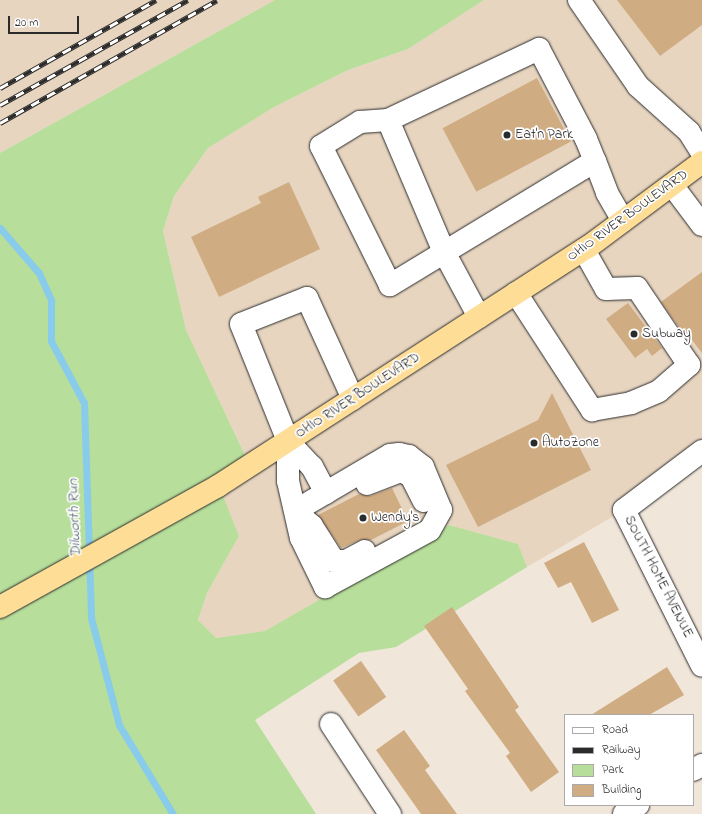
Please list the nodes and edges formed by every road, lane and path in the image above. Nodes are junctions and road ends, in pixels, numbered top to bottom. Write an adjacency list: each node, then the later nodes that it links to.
1 (579, 0): 3 (street)
2 (388, 120): 4 (street); 10 (street); 10 (street)
3 (702, 153)
4 (595, 161): 7 (street); 10 (street)
5 (702, 162): 6 (highway, OHIO RIVER BOULEVARD)
6 (672, 185): 7 (highway, OHIO RIVER BOULEVARD); 8 (street)
7 (622, 221): 9 (highway, OHIO RIVER BOULEVARD)
8 (702, 225)
9 (584, 250): 11 (highway, OHIO RIVER BOULEVARD); 11 (street)
10 (444, 252): 12 (street)
11 (516, 293): 12 (highway, OHIO RIVER BOULEVARD)
12 (479, 317): 13 (highway, OHIO RIVER BOULEVARD)
13 (353, 399): 14 (highway, OHIO RIVER BOULEVARD); 14 (street)
14 (288, 441): 16 (street); 17 (street); 18 (highway, OHIO RIVER BOULEVARD)
15 (702, 451): 19 (street, SOUTH HOME AVENUE)
16 (326, 493): 17 (street); 17 (street)
17 (295, 511)
18 (3, 606)
19 (702, 666)
20 (331, 724): 22 (street)
21 (636, 806): 23 (street)
22 (390, 814)
23 (624, 814)

